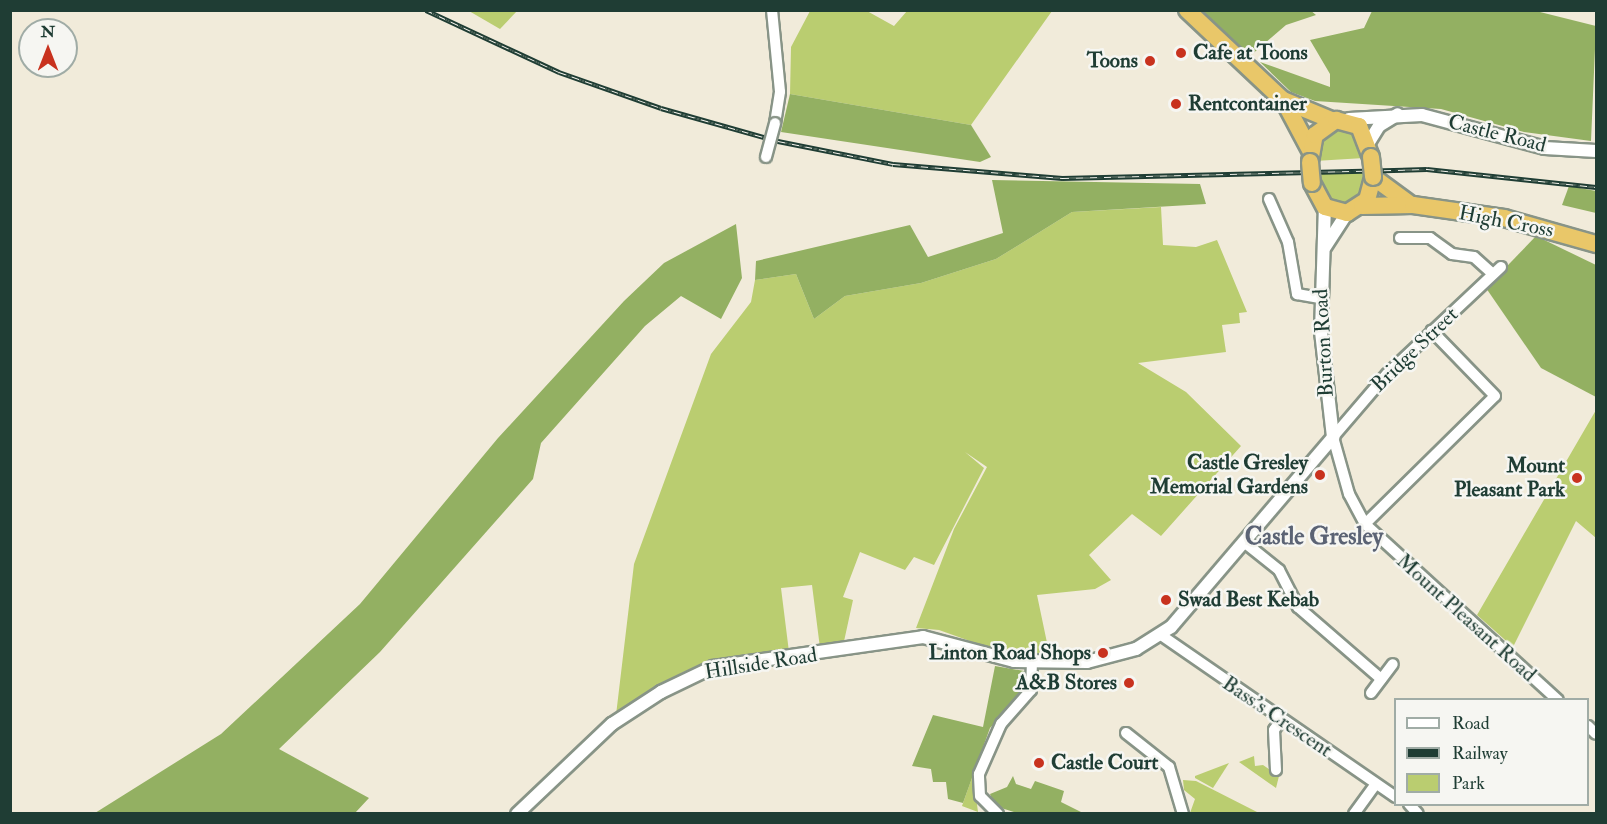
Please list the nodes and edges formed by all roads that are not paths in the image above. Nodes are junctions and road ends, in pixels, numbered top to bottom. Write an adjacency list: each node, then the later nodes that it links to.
1 (772, 10): 10 (street, bridge)
2 (1187, 10): 3 (highway)
3 (1283, 100): 6 (highway); 9 (highway)
4 (1399, 114): 5 (street, Castle Road); 7 (street); 8 (street, Castle Road)
5 (1348, 119): 6 (highway); 7 (highway)
6 (1331, 120): 9 (highway)
7 (1370, 149): 11 (highway, bridge)
8 (1596, 151)
9 (1310, 156): 14 (highway, bridge)
10 (766, 157)
11 (1373, 177): 13 (highway, High Cross); 15 (highway)
12 (1269, 199): 19 (street)
13 (1413, 205): 15 (highway, High Cross); 17 (highway, High Cross)
14 (1325, 207): 15 (highway); 18 (street, Burton Road)
15 (1354, 209): 18 (street, Burton Road)
16 (1400, 238): 20 (street, Bridge Street)
17 (1596, 244)
18 (1324, 249): 19 (street, Burton Road)
19 (1320, 298): 21 (street, Burton Road)
20 (1432, 331): 21 (street, Bridge Street); 22 (street)
21 (1333, 437): 22 (street, Mount Pleasant Road); 23 (street)
22 (1365, 524): 29 (street, Mount Pleasant Road)
23 (1244, 542): 24 (street); 27 (street)
24 (1161, 635): 25 (street, Hillside Road); 30 (street, Bass's Crescent)
25 (1032, 662): 35 (street, Hillside Road); 36 (street)
26 (1393, 664): 27 (street)
27 (1381, 679): 28 (street)
28 (1371, 693)
29 (1557, 698)
30 (1282, 719): 32 (street); 33 (street, Bass's Crescent)
31 (1126, 734): 37 (street)
32 (1275, 770)
33 (1375, 784): 34 (street, Bass's Crescent); 38 (street)
34 (1394, 796)
35 (517, 813)
36 (998, 813)
37 (1184, 813)
38 (1354, 813)

